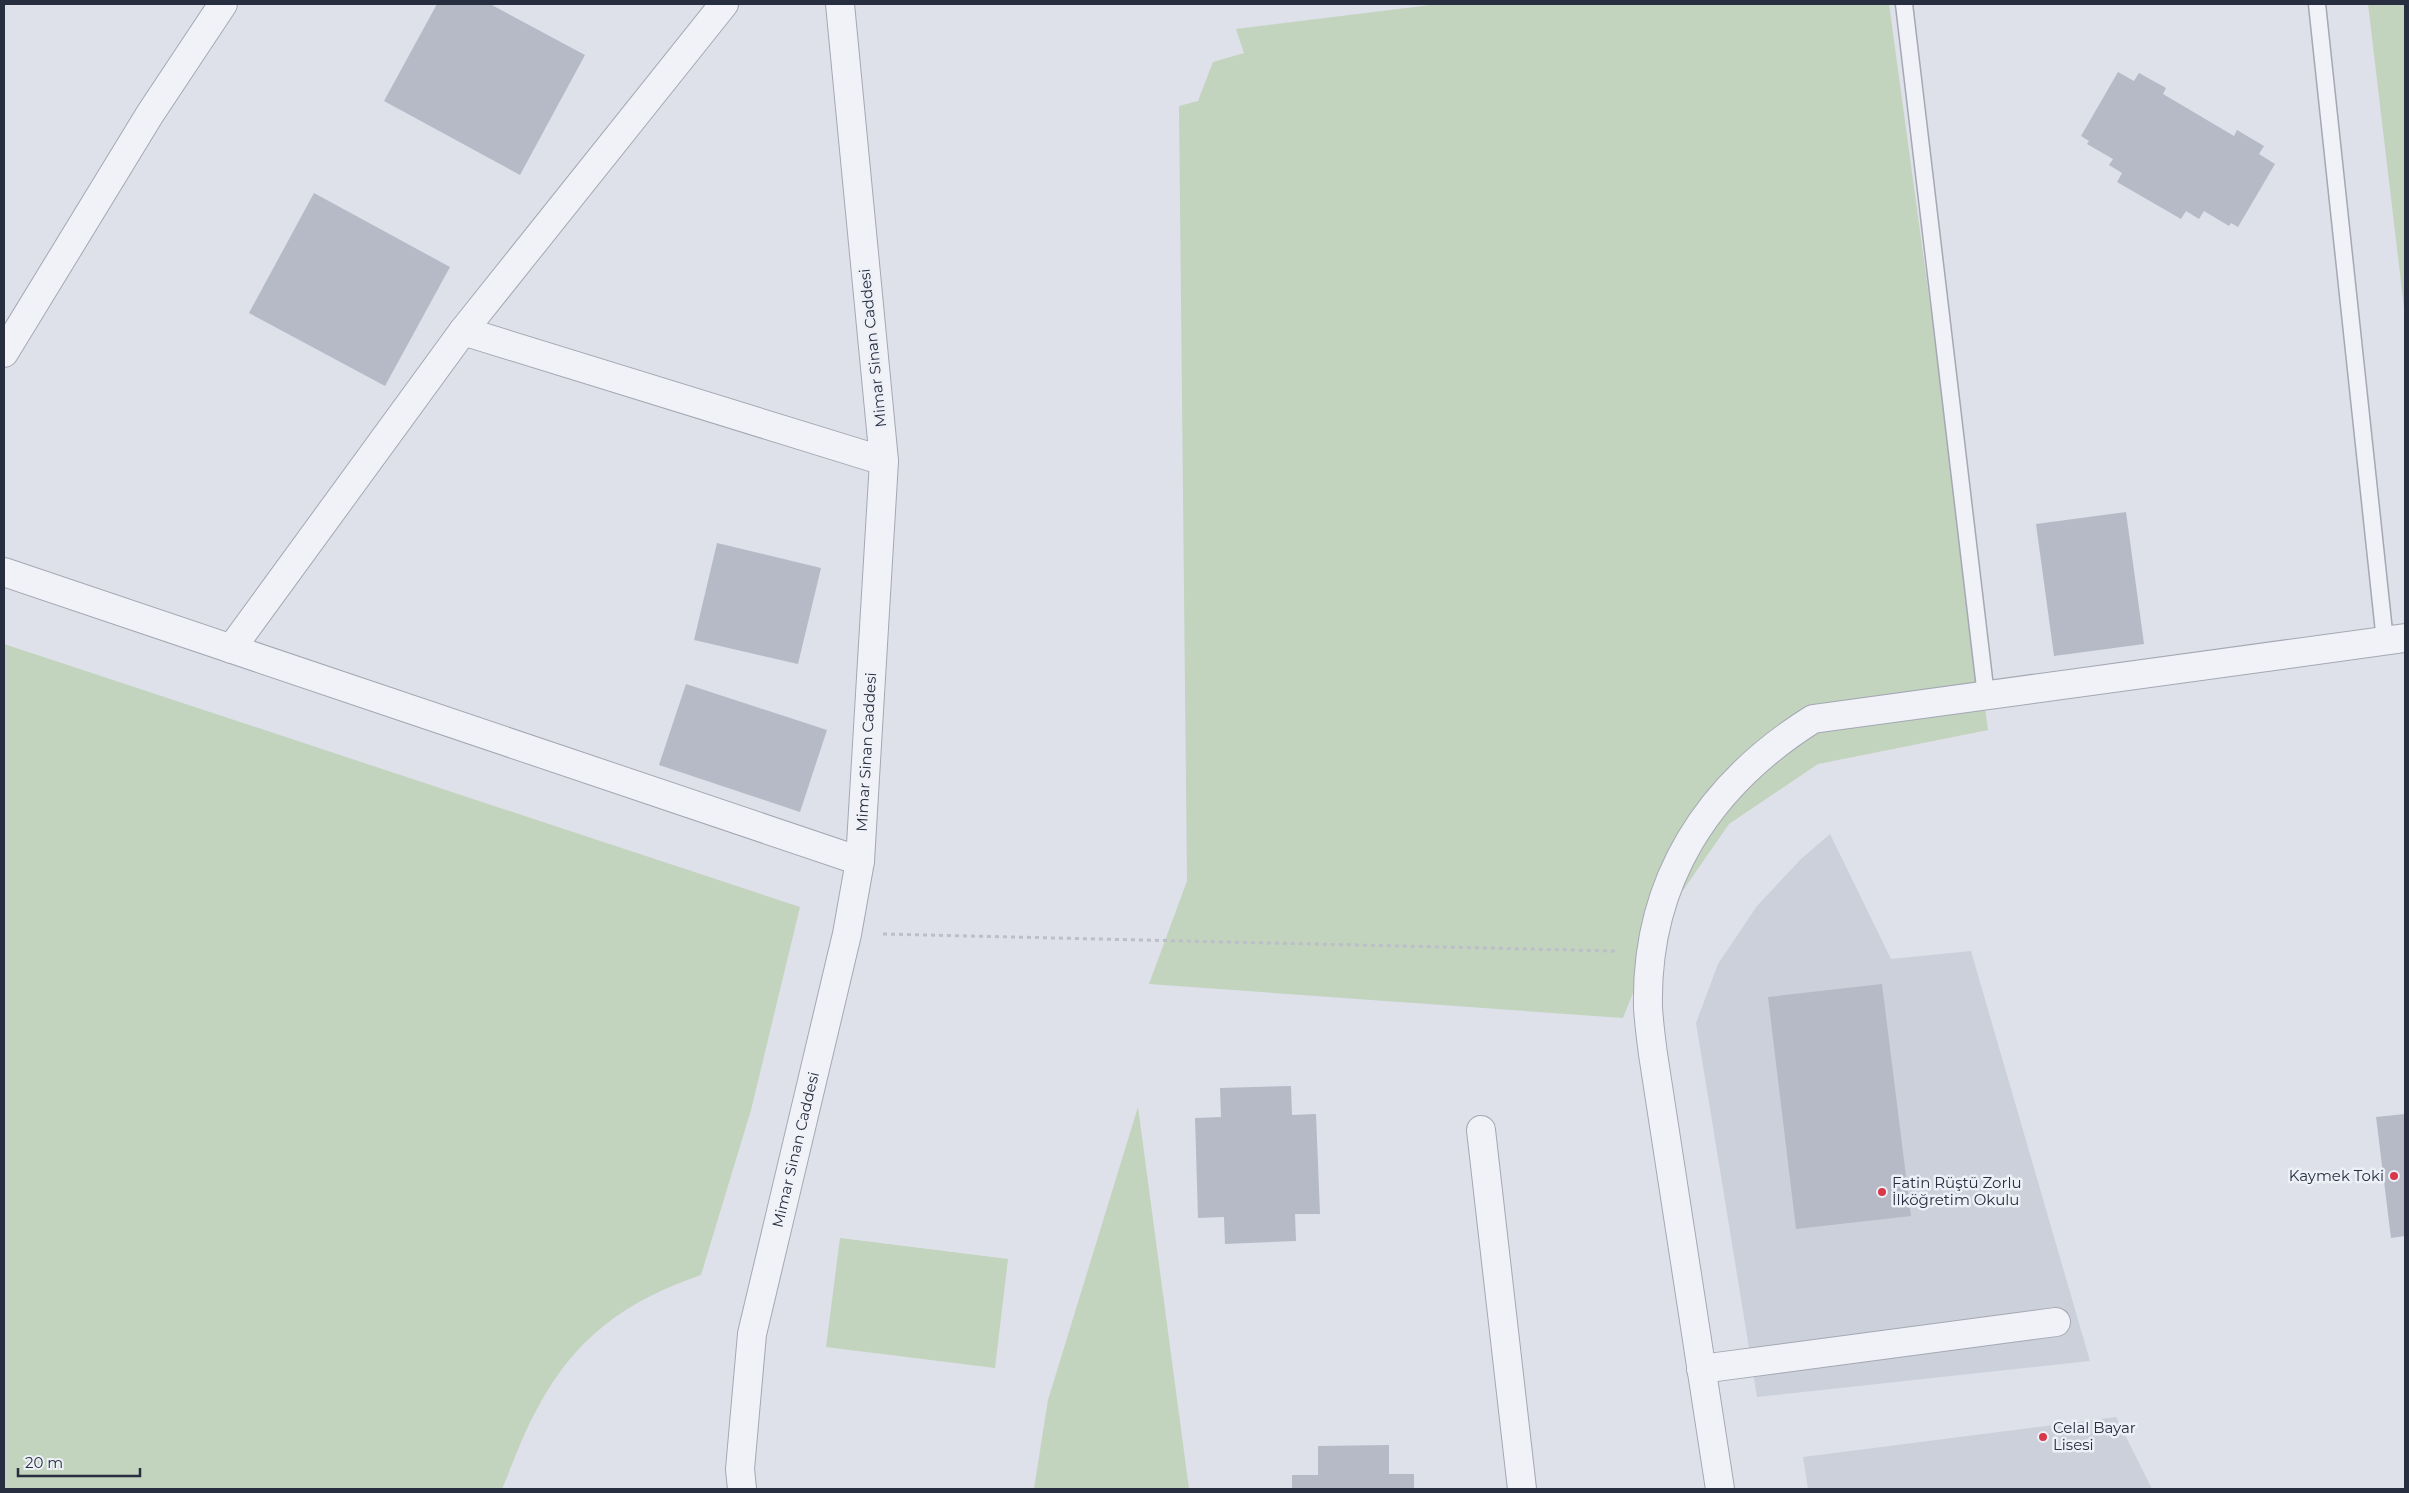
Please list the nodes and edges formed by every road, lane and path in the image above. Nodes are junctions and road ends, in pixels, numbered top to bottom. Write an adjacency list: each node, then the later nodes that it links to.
1 (223, 4): 7 (street)
2 (724, 4): 6 (street)
3 (840, 4): 8 (street, Mimar Sinan Caddesi)
4 (1904, 4): 12 (lane)
5 (2317, 4): 10 (lane)
6 (463, 331): 8 (street); 11 (street)
7 (4, 353)
8 (884, 461): 13 (street, Mimar Sinan Caddesi)
9 (4, 572): 11 (street)
10 (2395, 639): 12 (street)
11 (231, 649): 13 (street)
12 (1986, 696): 15 (street)
13 (860, 861): 14 (street, Mimar Sinan Caddesi)
14 (847, 934): 15 (path); 19 (street, Mimar Sinan Caddesi)
15 (1652, 952): 18 (street)
16 (1481, 1130): 20 (street)
17 (2056, 1322): 18 (street)
18 (1701, 1369): 21 (street)
19 (742, 1489)
20 (1522, 1489)
21 (1720, 1489)

